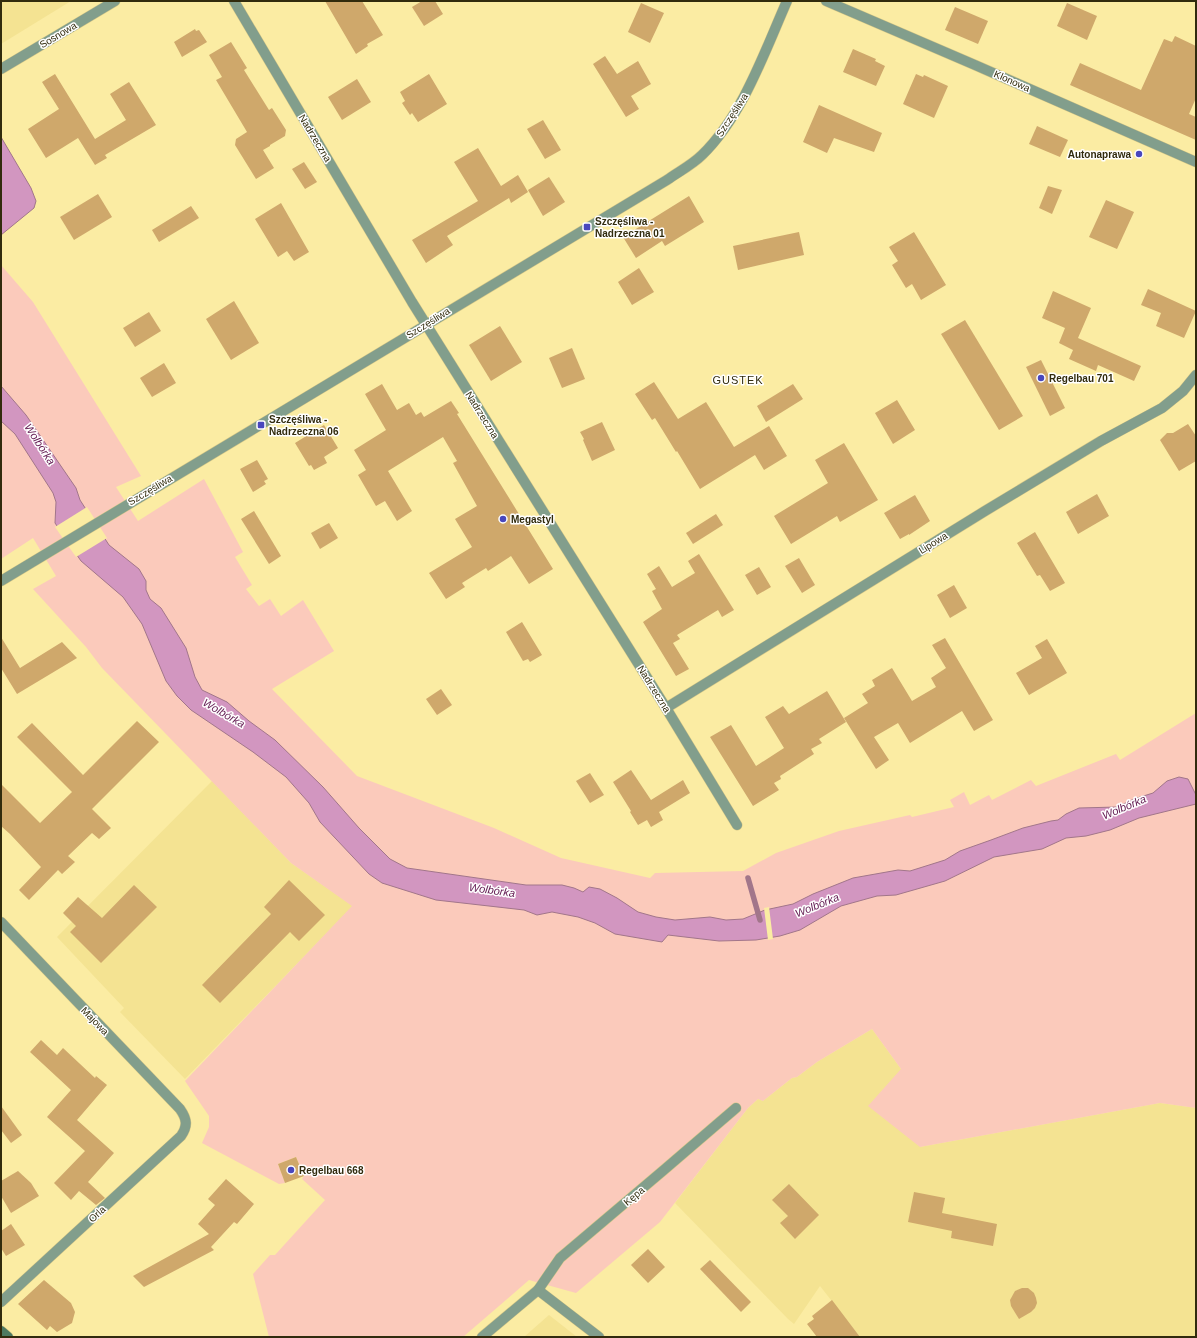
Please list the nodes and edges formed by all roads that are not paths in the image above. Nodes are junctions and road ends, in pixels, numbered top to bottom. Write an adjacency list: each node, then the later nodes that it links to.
1 (115, 1): 5 (street, Sosnowa)
2 (234, 1): 7 (street, Nadrzeczna)
3 (787, 1): 7 (street, Szczęśliwa)
4 (826, 1): 6 (street, Klonowa)
5 (1, 69)
6 (1196, 162)
7 (426, 325): 9 (street, Szczęśliwa); 10 (street, Nadrzeczna)
8 (1196, 376): 10 (street, Lipowa)
9 (1, 581)
10 (666, 708): 11 (street, Nadrzeczna)
11 (737, 825)
12 (1, 922): 14 (street, Majowa)
13 (736, 1108): 15 (street, Kępa)
14 (186, 1122): 16 (street, Orla)
15 (538, 1290): 19 (street, Kępa); 20 (street)
16 (1, 1302)
17 (1, 1331): 18 (main road)
18 (8, 1337)
19 (482, 1337)
20 (599, 1337)

